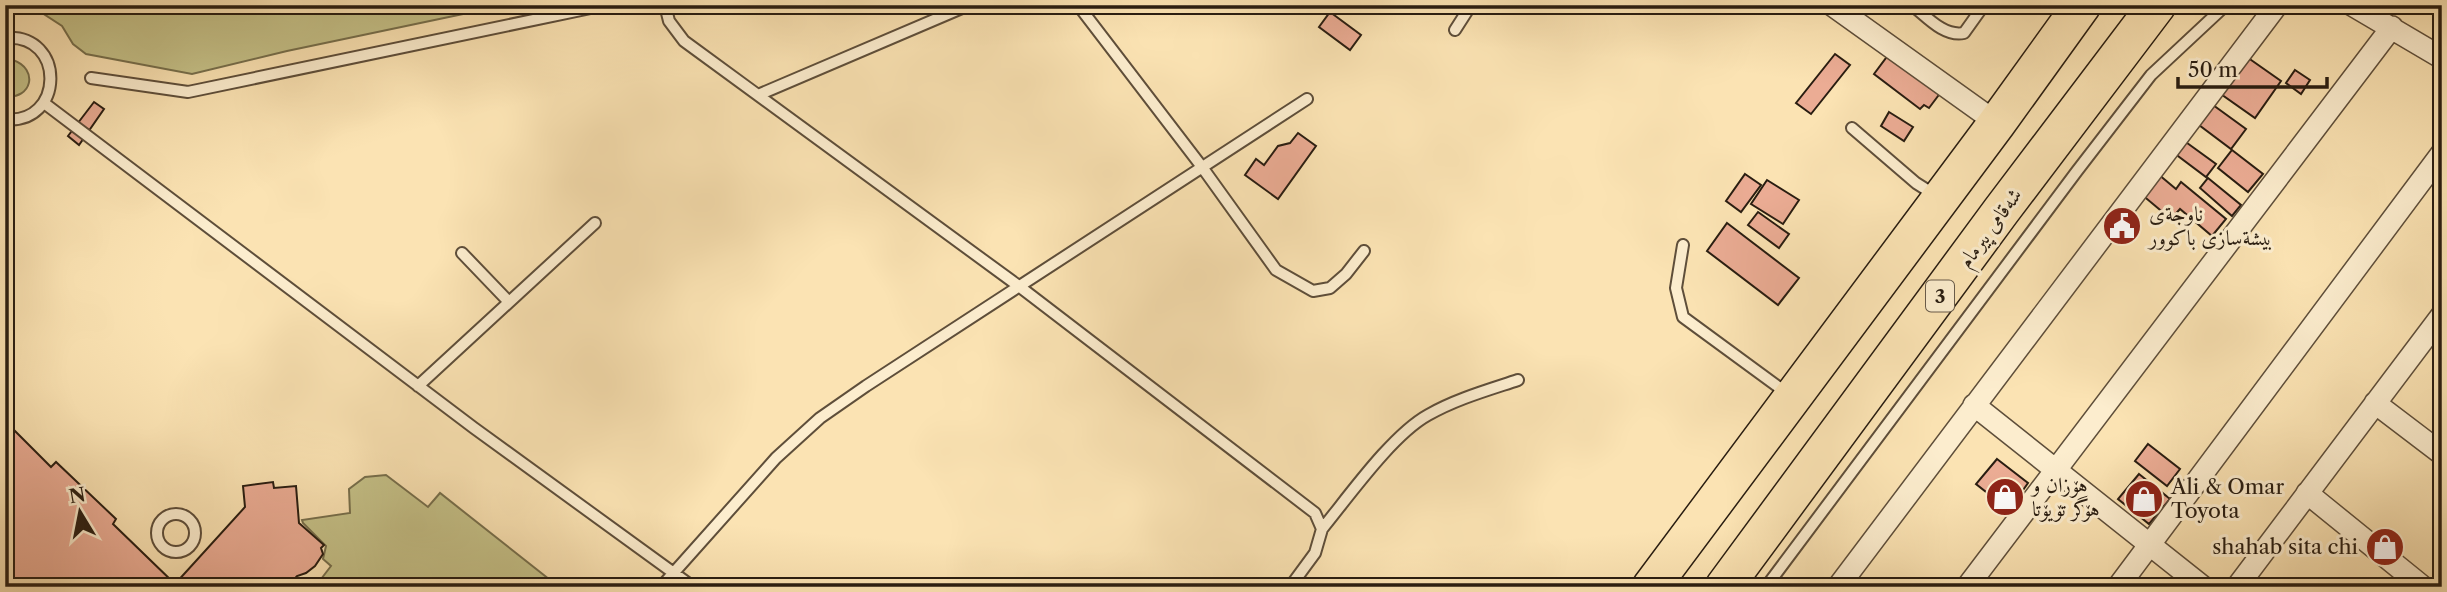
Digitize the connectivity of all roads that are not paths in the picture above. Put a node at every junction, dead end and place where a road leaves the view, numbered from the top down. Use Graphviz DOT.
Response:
graph roads {
  1 [pos="605,5"];
  2 [pos="665,5"];
  3 [pos="969,5"];
  4 [pos="1078,5"];
  5 [pos="1471,5"];
  6 [pos="1832,5"];
  7 [pos="1912,5"];
  8 [pos="1984,5"];
  9 [pos="2082,5"];
  10 [pos="2157,5"];
  11 [pos="2226,5"];
  12 [pos="2277,5"];
  13 [pos="2352,5"];
  14 [pos="2392,27"];
  15 [pos="1455,30"];
  16 [pos="8,37"];
  17 [pos="2442,58"];
  18 [pos="91,78"];
  19 [pos="758,95"];
  20 [pos="1307,99"];
  21 [pos="44,103"];
  22 [pos="8,121"];
  23 [pos="1997,123"];
  24 [pos="1852,128"];
  25 [pos="2442,153"];
  26 [pos="1202,167"];
  27 [pos="1935,205"];
  28 [pos="595,223"];
  29 [pos="1981,240"];
  30 [pos="1683,245"];
  31 [pos="1364,251"];
  32 [pos="462,253"];
  33 [pos="1020,287"];
  34 [pos="508,301"];
  35 [pos="2440,320"];
  36 [pos="1518,380"];
  37 [pos="418,386"];
  38 [pos="1791,396"];
  39 [pos="2375,404"];
  40 [pos="1973,405"];
  41 [pos="2442,454"];
  42 [pos="2055,468"];
  43 [pos="2307,492"];
  44 [pos="1321,528"];
  45 [pos="2150,545"];
  46 [pos="674,572"];
  47 [pos="661,587"];
  48 [pos="693,587"];
  49 [pos="1290,587"];
  50 [pos="1651,587"];
  51 [pos="1724,587"];
  52 [pos="1766,587"];
  53 [pos="1838,587"];
  54 [pos="1967,587"];
  55 [pos="2118,587"];
  56 [pos="2203,587"];
  57 [pos="2238,587"];
  58 [pos="2423,587"];
  1 -- 18 [label="lane"];
  2 -- 19 [label="lane"];
  3 -- 19 [label="lane"];
  4 -- 26 [label="lane"];
  5 -- 15 [label="lane"];
  6 -- 23 [label="street"];
  7 -- 8 [label="lane"];
  9 -- 23 [label="highway"];
  10 -- 29 [label="highway, شەقامی پیرمام / 3"];
  11 -- 52 [label="lane"];
  12 -- 40 [label="street"];
  13 -- 14 [label="street"];
  14 -- 17 [label="street"];
  14 -- 42 [label="street"];
  16 -- 21 [label="lane"];
  19 -- 33 [label="lane"];
  20 -- 26 [label="lane"];
  21 -- 22 [label="lane"];
  21 -- 37 [label="lane"];
  23 -- 27 [label="highway"];
  24 -- 27 [label="lane"];
  25 -- 45 [label="street"];
  26 -- 31 [label="lane"];
  26 -- 33 [label="lane"];
  27 -- 29 [label="highway"];
  27 -- 38 [label="highway"];
  28 -- 34 [label="lane"];
  29 -- 51 [label="highway, شەقامی پیرمام / 3"];
  30 -- 38 [label="lane"];
  32 -- 34 [label="lane"];
  33 -- 44 [label="lane"];
  33 -- 46 [label="lane"];
  34 -- 37 [label="lane"];
  35 -- 39 [label="street"];
  36 -- 44 [label="lane"];
  37 -- 46 [label="lane"];
  38 -- 50 [label="highway"];
  39 -- 41 [label="street"];
  39 -- 43 [label="street"];
  40 -- 42 [label="street"];
  40 -- 53 [label="street"];
  42 -- 45 [label="street"];
  42 -- 54 [label="street"];
  43 -- 57 [label="street"];
  43 -- 58 [label="street"];
  44 -- 49 [label="lane"];
  45 -- 55 [label="street"];
  45 -- 56 [label="street"];
  46 -- 47 [label="lane"];
  46 -- 48 [label="lane"];
}
